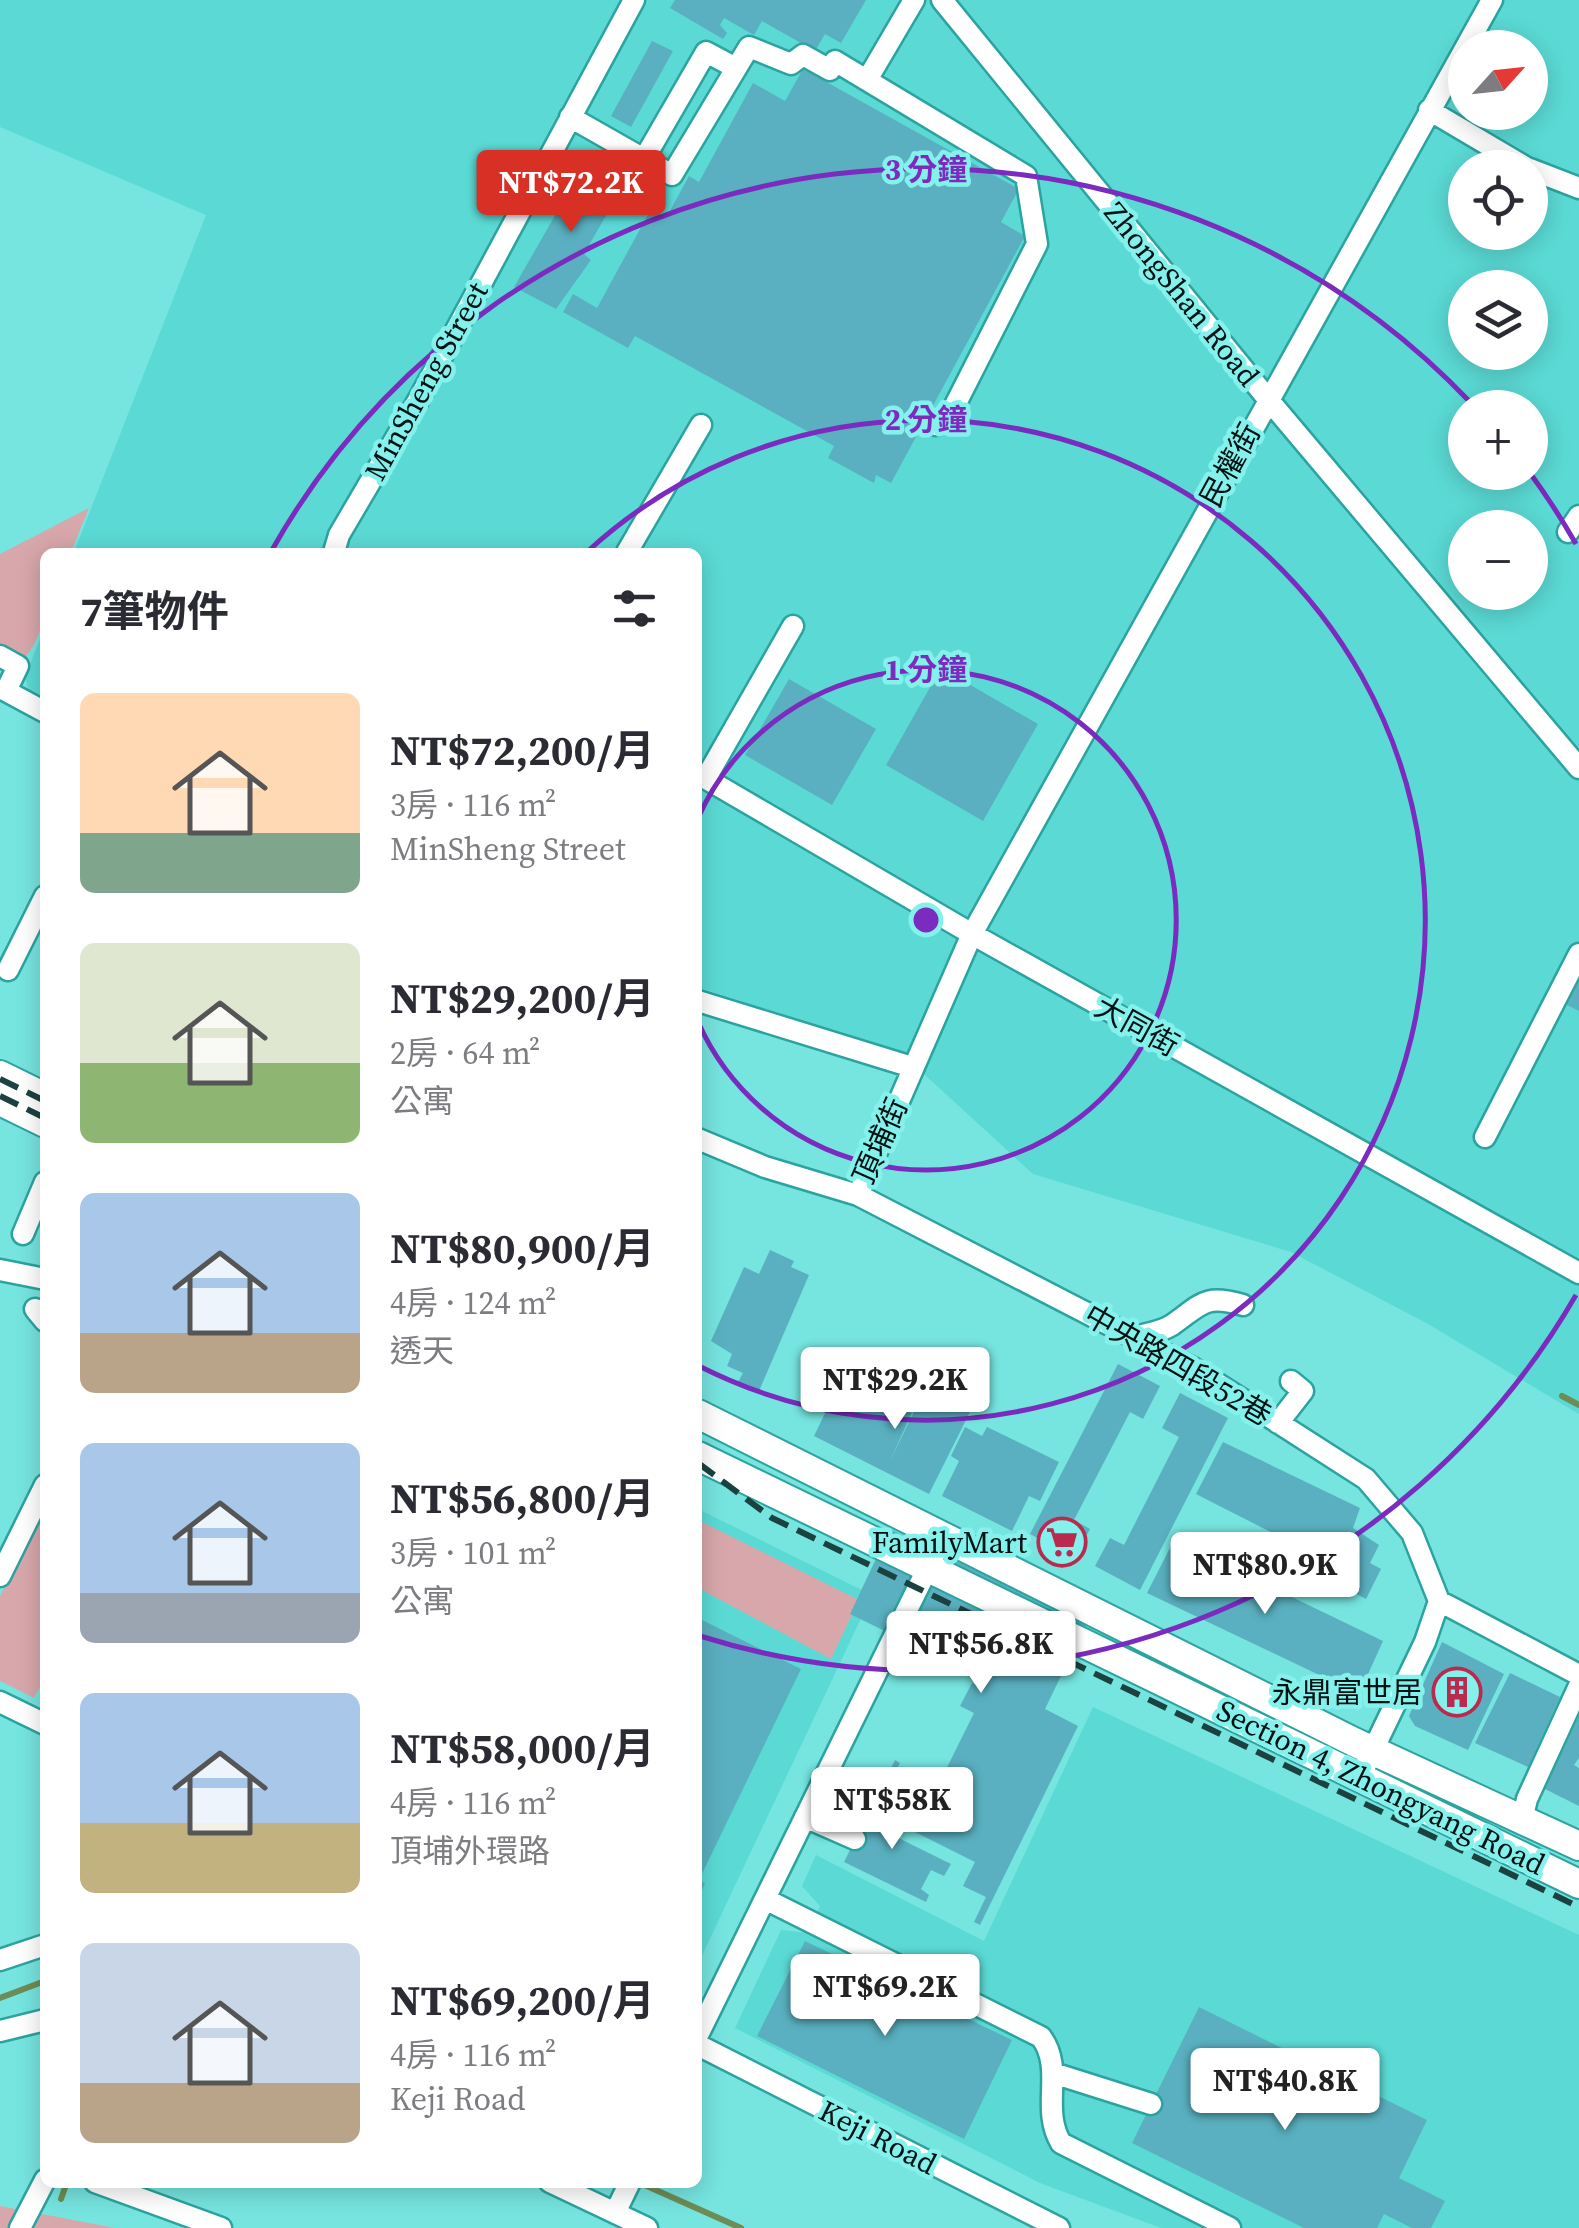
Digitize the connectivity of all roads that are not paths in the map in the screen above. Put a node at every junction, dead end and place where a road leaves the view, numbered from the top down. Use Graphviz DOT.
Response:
graph roads {
  1 [pos="634,0"];
  2 [pos="914,0"];
  3 [pos="942,0"];
  4 [pos="1492,0"];
  5 [pos="736,68"];
  6 [pos="866,80"];
  7 [pos="1429,110"];
  8 [pos="570,117"];
  9 [pos="1498,150"];
  10 [pos="644,159"];
  11 [pos="1548,176"];
  12 [pos="1579,188"];
  13 [pos="1267,398"];
  14 [pos="924,420"];
  15 [pos="701,425"];
  16 [pos="335,548"];
  17 [pos="629,548"];
  18 [pos="793,626"];
  19 [pos="0,656"];
  20 [pos="3,699"];
  21 [pos="40,710"];
  22 [pos="1579,768"];
  23 [pos="702,776"];
  24 [pos="40,906"];
  25 [pos="972,934"];
  26 [pos="1579,954"];
  27 [pos="8,970"];
  28 [pos="702,1002"];
  29 [pos="912,1067"];
  30 [pos="0,1075"];
  31 [pos="40,1095"];
  32 [pos="0,1101"];
  33 [pos="40,1121"];
  34 [pos="1486,1137"];
  35 [pos="702,1141"];
  36 [pos="40,1194"];
  37 [pos="858,1195"];
  38 [pos="23,1234"];
  39 [pos="0,1270"];
  40 [pos="1579,1273"];
  41 [pos="40,1278"];
  42 [pos="1243,1305"];
  43 [pos="1134,1337"];
  44 [pos="1291,1381"];
  45 [pos="702,1416"];
  46 [pos="1278,1422"];
  47 [pos="702,1458"];
  48 [pos="40,1487"];
  49 [pos="942,1539"];
  50 [pos="930,1566"];
  51 [pos="0,1576"];
  52 [pos="1438,1601"];
  53 [pos="1579,1675"];
  54 [pos="1579,1686"];
  55 [pos="0,1702"];
  56 [pos="40,1722"];
  57 [pos="1373,1746"];
  58 [pos="1360,1777"];
  59 [pos="805,1818"];
  60 [pos="1522,1820"];
  61 [pos="855,1839"];
  62 [pos="1579,1846"];
  63 [pos="1579,1884"];
  64 [pos="765,1900"];
  65 [pos="40,1946"];
  66 [pos="0,1960"];
  67 [pos="40,2021"];
  68 [pos="702,2027"];
  69 [pos="0,2031"];
  70 [pos="702,2046"];
  71 [pos="1053,2073"];
  72 [pos="1152,2104"];
  73 [pos="41,2188"];
  74 [pos="111,2188"];
  75 [pos="563,2188"];
  76 [pos="627,2188"];
  77 [pos="616,2213"];
  78 [pos="20,2228"];
  79 [pos="221,2228"];
  80 [pos="647,2228"];
  81 [pos="1059,2228"];
  82 [pos="1230,2228"];
  1 -- 8 [label="street, MinSheng Street"];
  2 -- 6 [label="street"];
  3 -- 13 [label="street, ZhongShan Road"];
  4 -- 7 [label="street, 民權街"];
  5 -- 6 [label="street"];
  5 -- 10 [label="street"];
  5 -- 10 [label="street"];
  6 -- 14 [label="street"];
  7 -- 9 [label="street"];
  7 -- 13 [label="street, 民權街"];
  8 -- 10 [label="street"];
  8 -- 16 [label="street, MinSheng Street"];
  11 -- 12 [label="street"];
  13 -- 22 [label="street, ZhongShan Road"];
  13 -- 25 [label="street, 民權街"];
  15 -- 17 [label="street"];
  18 -- 23 [label="street"];
  19 -- 20 [label="street"];
  20 -- 21 [label="street"];
  23 -- 25 [label="street, 大同街"];
  24 -- 27 [label="street"];
  25 -- 29 [label="street, 頂埔街"];
  25 -- 40 [label="street, 大同街"];
  26 -- 34 [label="street"];
  28 -- 29 [label="street"];
  29 -- 37 [label="street, 頂埔街"];
  30 -- 31 [label="main road"];
  32 -- 33 [label="main road"];
  35 -- 37 [label="street, 頂埔街"];
  36 -- 38 [label="street"];
  37 -- 43 [label="street, 中央路四段52巷"];
  39 -- 41 [label="street"];
  42 -- 43 [label="street"];
  43 -- 46 [label="street, 中央路四段52巷"];
  44 -- 46 [label="street"];
  45 -- 49 [label="main road, Section 4, Zhongyang Road"];
  46 -- 52 [label="street, 中央路四段52巷"];
  47 -- 50 [label="main road, Section 4, Zhongyang Road"];
  48 -- 51 [label="street"];
  49 -- 50 [label="street"];
  49 -- 57 [label="main road, Section 4, Zhongyang Road"];
  50 -- 58 [label="main road, Section 4, Zhongyang Road"];
  50 -- 59 [label="street"];
  52 -- 53 [label="street"];
  52 -- 57 [label="street"];
  54 -- 60 [label="street"];
  55 -- 56 [label="street"];
  57 -- 58 [label="street"];
  57 -- 60 [label="main road, Section 4, Zhongyang Road"];
  58 -- 63 [label="main road, Section 4, Zhongyang Road"];
  59 -- 61 [label="street"];
  59 -- 64 [label="street"];
  60 -- 62 [label="main road, Section 4, Zhongyang Road"];
  64 -- 68 [label="street"];
  64 -- 71 [label="street"];
  65 -- 66 [label="street"];
  67 -- 69 [label="street"];
  70 -- 81 [label="street, Keji Road"];
  71 -- 72 [label="street"];
  71 -- 82 [label="street"];
  73 -- 78 [label="street"];
  74 -- 79 [label="street"];
  75 -- 77 [label="street"];
  76 -- 77 [label="street"];
  77 -- 80 [label="street"];
}
